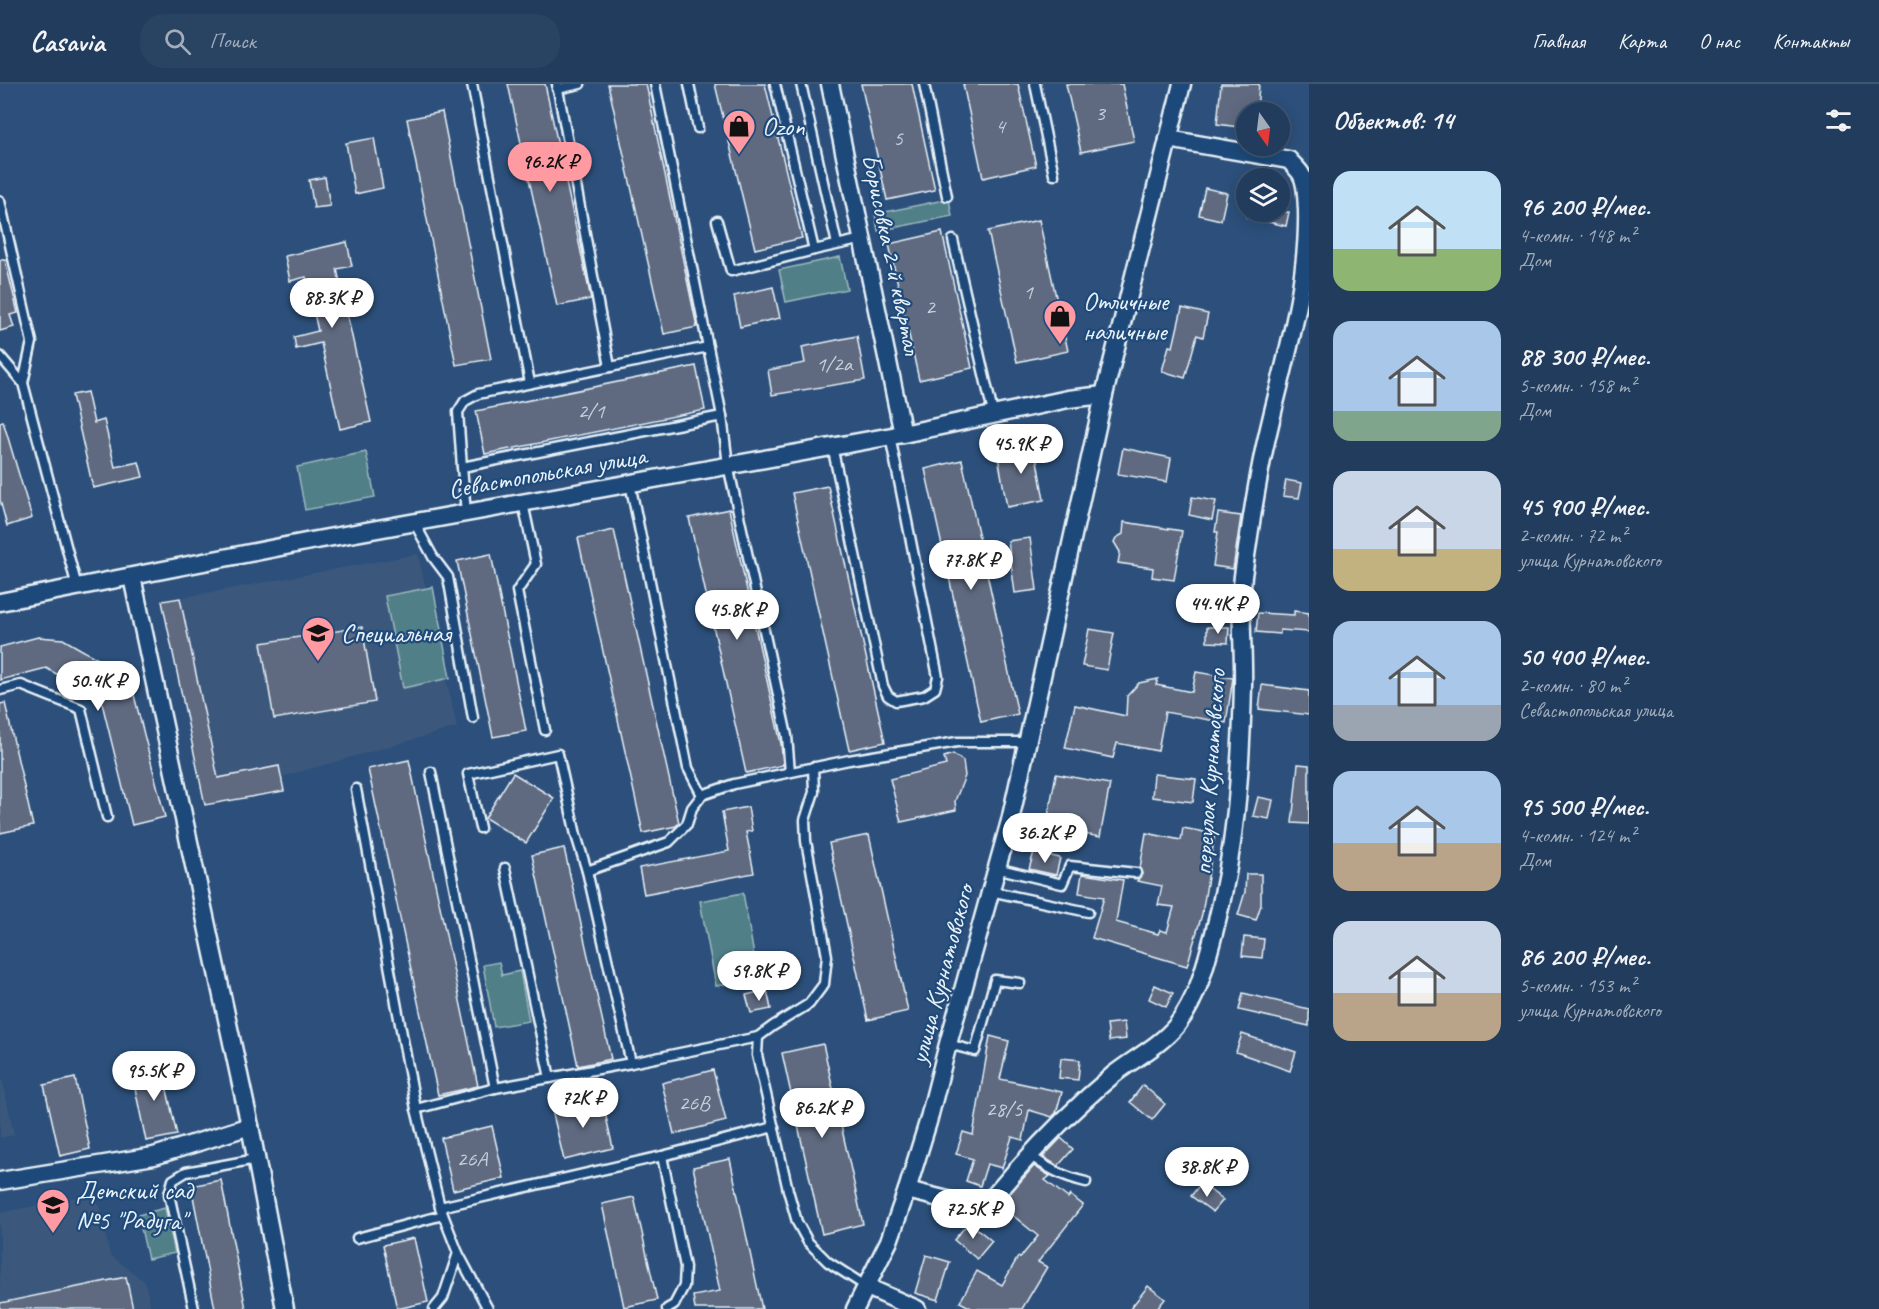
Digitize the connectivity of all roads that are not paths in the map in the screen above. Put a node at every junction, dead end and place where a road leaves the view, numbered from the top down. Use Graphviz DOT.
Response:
graph roads {
  1 [pos="472,84"];
  2 [pos="580,84"];
  3 [pos="655,84"];
  4 [pos="689,84"];
  5 [pos="775,84"];
  6 [pos="801,84"];
  7 [pos="830,84"];
  8 [pos="924,84"];
  9 [pos="1035,84"];
  10 [pos="1182,84"];
  11 [pos="557,86"];
  12 [pos="698,128"];
  13 [pos="1168,139"];
  14 [pos="1054,175"];
  15 [pos="947,196"];
  16 [pos="0,201"];
  17 [pos="717,221"];
  18 [pos="863,239"];
  19 [pos="953,240"];
  20 [pos="837,244"];
  21 [pos="814,250"];
  22 [pos="708,347"];
  23 [pos="0,356"];
  24 [pos="610,367"];
  25 [pos="23,383"];
  26 [pos="530,383"];
  27 [pos="1104,395"];
  28 [pos="993,413"];
  29 [pos="722,416"];
  30 [pos="897,435"];
  31 [pos="832,446"];
  32 [pos="728,465"];
  33 [pos="462,467"];
  34 [pos="630,483"];
  35 [pos="523,502"];
  36 [pos="466,513"];
  37 [pos="414,522"];
  38 [pos="132,577"];
  39 [pos="77,587"];
  40 [pos="0,602"];
  41 [pos="0,690"];
  42 [pos="473,718"];
  43 [pos="545,730"];
  44 [pos="1028,742"];
  45 [pos="813,767"];
  46 [pos="431,772"];
  47 [pos="790,772"];
  48 [pos="356,789"];
  49 [pos="702,795"];
  50 [pos="106,817"];
  51 [pos="480,828"];
  52 [pos="505,868"];
  53 [pos="996,868"];
  54 [pos="587,871"];
  55 [pos="1136,873"];
  56 [pos="990,891"];
  57 [pos="1088,912"];
  58 [pos="1020,983"];
  59 [pos="758,1037"];
  60 [pos="948,1044"];
  61 [pos="631,1063"];
  62 [pos="550,1078"];
  63 [pos="495,1088"];
  64 [pos="416,1109"];
  65 [pos="249,1126"];
  66 [pos="774,1127"];
  67 [pos="1029,1155"];
  68 [pos="662,1156"];
  69 [pos="256,1159"];
  70 [pos="0,1181"];
  71 [pos="1086,1182"];
  72 [pos="907,1190"];
  73 [pos="441,1211"];
  74 [pos="357,1238"];
  75 [pos="458,1253"];
  76 [pos="867,1287"];
  77 [pos="436,1308"];
  78 [pos="194,1309"];
  79 [pos="285,1309"];
  80 [pos="488,1309"];
  81 [pos="667,1309"];
  82 [pos="855,1309"];
  83 [pos="917,1309"];
  1 -- 26 [label="lane"];
  2 -- 11 [label="lane"];
  3 -- 22 [label="lane"];
  4 -- 12 [label="lane"];
  5 -- 21 [label="lane"];
  6 -- 20 [label="lane"];
  7 -- 18 [label="street, Борисовка 2-й квартал"];
  8 -- 15 [label="lane"];
  9 -- 14 [label="lane"];
  10 -- 13 [label="street, улица Курнатовского"];
  11 -- 24 [label="lane"];
  13 -- 27 [label="street, улица Курнатовского"];
  13 -- 67 [label="street, переулок Курнатовского"];
  16 -- 25 [label="lane"];
  17 -- 21 [label="lane"];
  18 -- 20 [label="lane"];
  18 -- 30 [label="street, Борисовка 2-й квартал"];
  19 -- 28 [label="lane"];
  20 -- 21 [label="lane"];
  22 -- 24 [label="lane"];
  22 -- 29 [label="lane"];
  23 -- 25 [label="lane"];
  24 -- 26 [label="lane"];
  25 -- 39 [label="lane"];
  26 -- 33 [label="lane"];
  27 -- 28 [label="street, Севастопольская улица"];
  27 -- 44 [label="street, улица Курнатовского"];
  28 -- 30 [label="street, Севастопольская улица"];
  29 -- 32 [label="lane"];
  29 -- 33 [label="lane"];
  30 -- 31 [label="street, Севастопольская улица"];
  30 -- 31 [label="lane"];
  31 -- 32 [label="street, Севастопольская улица"];
  32 -- 34 [label="street, Севастопольская улица"];
  32 -- 47 [label="lane"];
  33 -- 36 [label="lane"];
  34 -- 35 [label="street, Севастопольская улица"];
  34 -- 49 [label="lane"];
  35 -- 36 [label="street, Севастопольская улица"];
  35 -- 43 [label="lane"];
  36 -- 37 [label="street, Севастопольская улица"];
  37 -- 38 [label="street, Севастопольская улица"];
  37 -- 42 [label="lane"];
  38 -- 39 [label="street, Севастопольская улица"];
  38 -- 65 [label="street"];
  39 -- 40 [label="street, Севастопольская улица"];
  41 -- 50 [label="lane"];
  44 -- 45 [label="lane"];
  44 -- 53 [label="street, улица Курнатовского"];
  45 -- 47 [label="lane"];
  45 -- 59 [label="lane"];
  46 -- 63 [label="lane"];
  47 -- 49 [label="lane"];
  48 -- 64 [label="lane"];
  49 -- 54 [label="lane"];
  51 -- 54 [label="lane"];
  52 -- 62 [label="lane"];
  53 -- 55 [label="lane"];
  53 -- 56 [label="street, улица Курнатовского"];
  54 -- 61 [label="lane"];
  56 -- 57 [label="lane"];
  56 -- 60 [label="street, улица Курнатовского"];
  58 -- 60 [label="lane"];
  59 -- 61 [label="lane"];
  59 -- 66 [label="lane"];
  60 -- 72 [label="street, улица Курнатовского"];
  61 -- 62 [label="lane"];
  62 -- 63 [label="lane"];
  63 -- 64 [label="lane"];
  64 -- 73 [label="lane"];
  65 -- 69 [label="street"];
  65 -- 70 [label="street"];
  66 -- 68 [label="lane"];
  66 -- 76 [label="lane"];
  67 -- 71 [label="lane"];
  67 -- 72 [label="street, переулок Курнатовского"];
  68 -- 73 [label="lane"];
  68 -- 81 [label="lane"];
  69 -- 78 [label="lane"];
  69 -- 79 [label="street"];
  72 -- 76 [label="street, улица Курнатовского"];
  73 -- 74 [label="lane"];
  73 -- 75 [label="lane"];
  75 -- 77 [label="lane"];
  75 -- 80 [label="lane"];
  76 -- 82 [label="street, улица Курнатовского"];
  76 -- 83 [label="street"];
}
